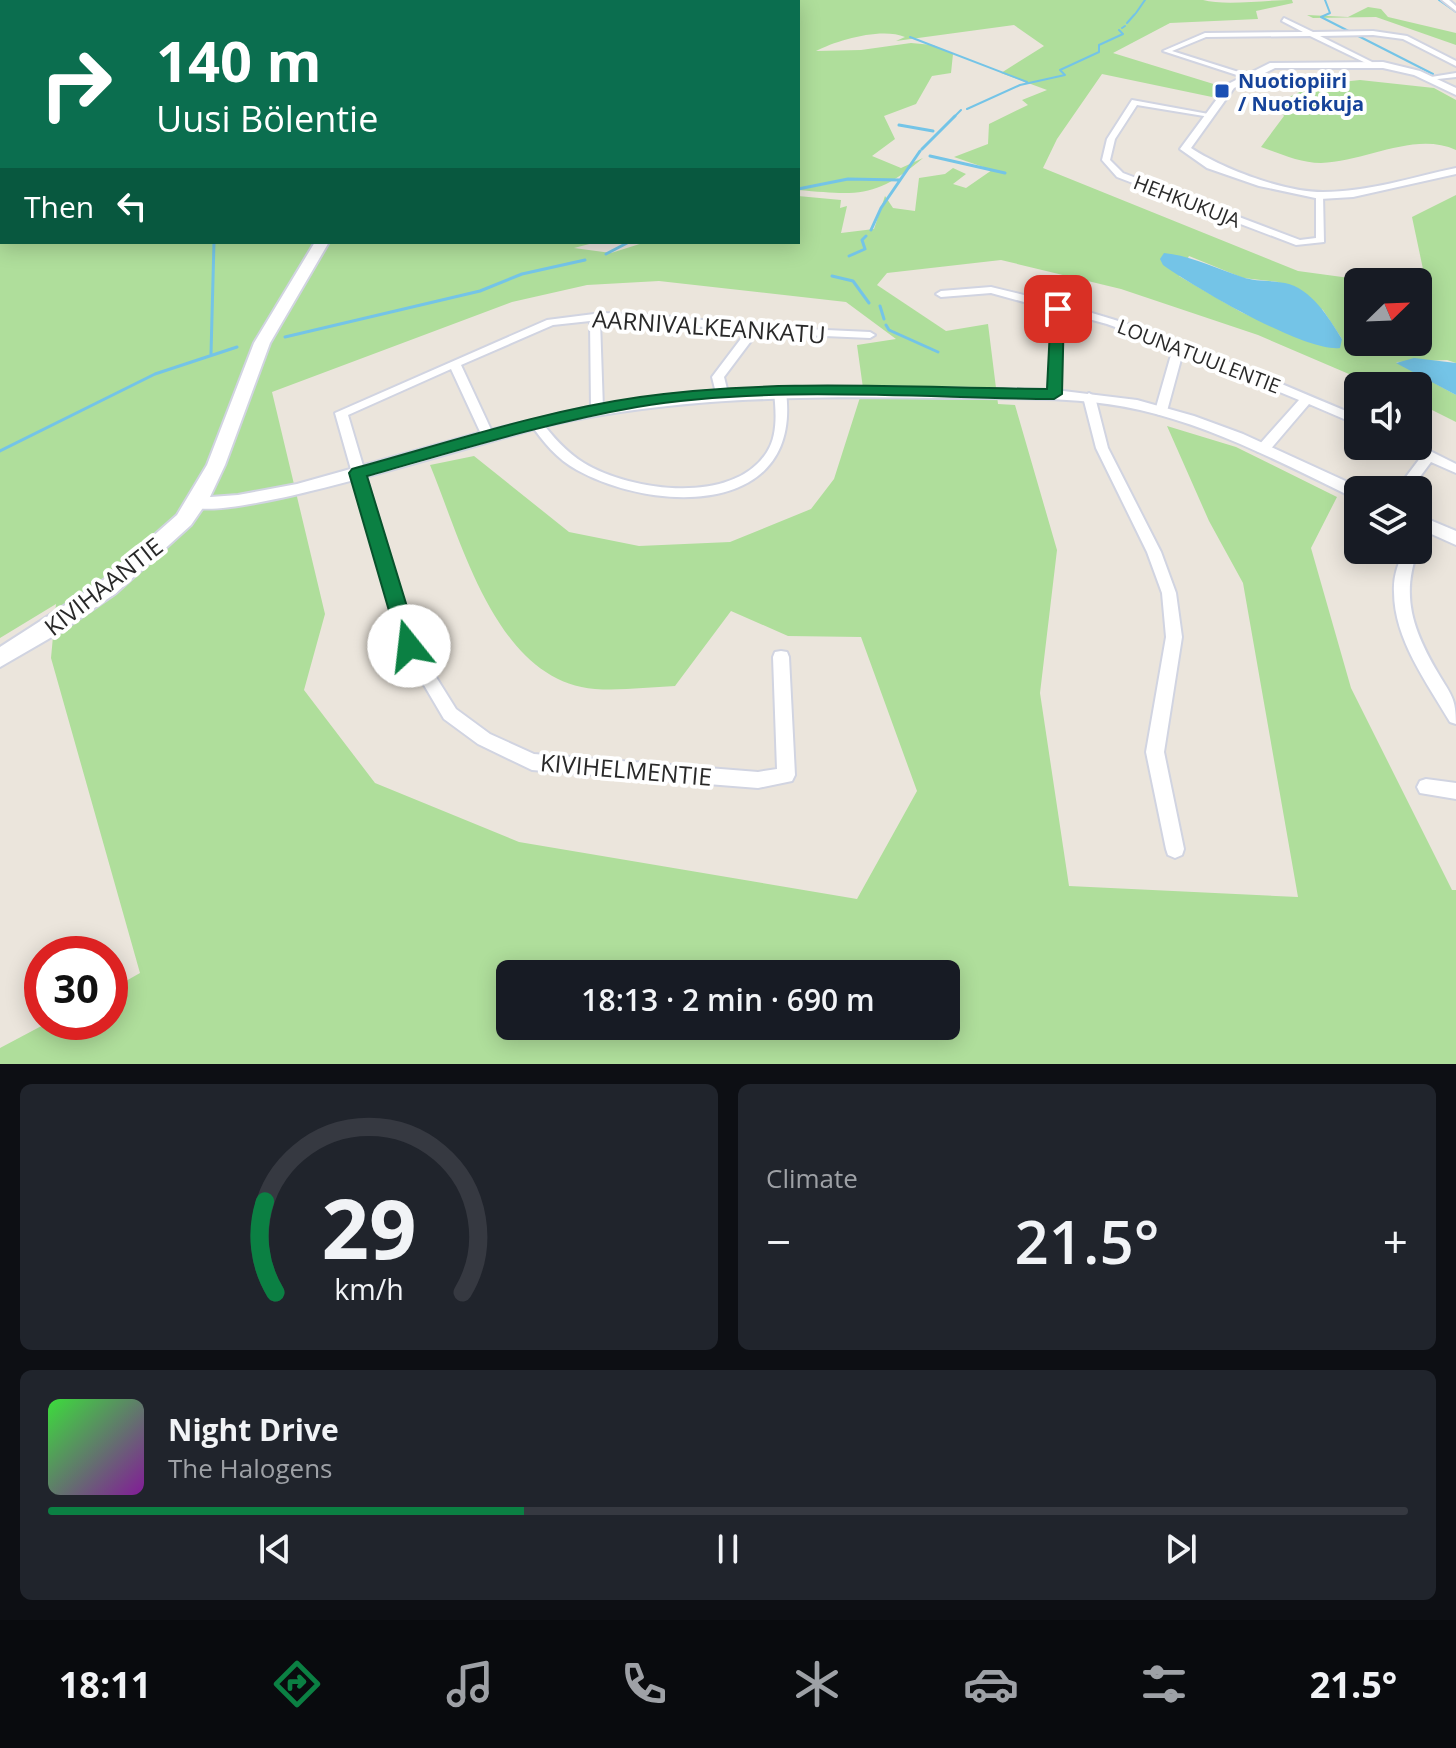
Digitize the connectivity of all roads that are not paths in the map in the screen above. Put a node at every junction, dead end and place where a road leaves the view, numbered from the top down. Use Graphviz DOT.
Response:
graph roads {
  1 [pos="1445,0"];
  2 [pos="1456,9"];
  3 [pos="1284,20"];
  4 [pos="1316,35"];
  5 [pos="1370,63"];
  6 [pos="1456,64"];
  7 [pos="1456,75"];
  8 [pos="1246,76"];
  9 [pos="1429,78"];
  10 [pos="1456,92"];
  11 [pos="1210,115"];
  12 [pos="1456,171"];
  13 [pos="1320,196"];
  14 [pos="321,244"];
  15 [pos="941,294"];
  16 [pos="1058,309"];
  17 [pos="595,317"];
  18 [pos="754,329"];
  19 [pos="870,335"];
  20 [pos="1179,346"];
  21 [pos="455,365"];
  22 [pos="780,392"];
  23 [pos="722,393"];
  24 [pos="1054,394"];
  25 [pos="1089,397"];
  26 [pos="1308,398"];
  27 [pos="597,409"];
  28 [pos="1161,411"];
  29 [pos="1344,415"];
  30 [pos="536,423"];
  31 [pos="488,436"];
  32 [pos="1263,449"];
  33 [pos="1432,457"];
  34 [pos="1426,460"];
  35 [pos="1456,469"];
  36 [pos="358,473"];
  37 [pos="1414,476"];
  38 [pos="1344,487"];
  39 [pos="197,504"];
  40 [pos="1432,531"];
  41 [pos="1456,539"];
  42 [pos="1403,564"];
  43 [pos="781,657"];
  44 [pos="0,658"];
  45 [pos="1456,717"];
  46 [pos="1426,787"];
  47 [pos="1456,791"];
  48 [pos="1175,849"];
  1 -- 2 [label="street"];
  3 -- 4 [label="street"];
  4 -- 5 [label="street"];
  4 -- 6 [label="street"];
  4 -- 8 [label="street"];
  5 -- 8 [label="street"];
  5 -- 9 [label="street"];
  7 -- 9 [label="street"];
  8 -- 11 [label="street"];
  9 -- 10 [label="street"];
  11 -- 13 [label="street"];
  11 -- 13 [label="street, HEHKUKUJA"];
  12 -- 13 [label="street"];
  14 -- 39 [label="main road, KIVIHAANTIE"];
  15 -- 16 [label="street, LOUNATUULENTIE"];
  16 -- 20 [label="street, LOUNATUULENTIE"];
  16 -- 24 [label="street"];
  17 -- 18 [label="street, AARNIVALKEANKATU"];
  17 -- 21 [label="street, AARNIVALKEANKATU"];
  17 -- 27 [label="street"];
  18 -- 19 [label="street, AARNIVALKEANKATU"];
  18 -- 23 [label="street"];
  20 -- 26 [label="street, LOUNATUULENTIE"];
  20 -- 28 [label="street"];
  21 -- 31 [label="street"];
  21 -- 36 [label="street, AARNIVALKEANKATU"];
  22 -- 23 [label="street"];
  22 -- 24 [label="street"];
  22 -- 30 [label="street"];
  23 -- 27 [label="street"];
  24 -- 25 [label="street"];
  25 -- 28 [label="street"];
  25 -- 48 [label="street"];
  26 -- 29 [label="street, LOUNATUULENTIE"];
  26 -- 32 [label="street"];
  27 -- 30 [label="street"];
  28 -- 32 [label="street"];
  30 -- 31 [label="street"];
  31 -- 36 [label="street"];
  32 -- 38 [label="street"];
  33 -- 35 [label="street"];
  34 -- 37 [label="street"];
  36 -- 39 [label="street"];
  36 -- 43 [label="street, KIVIHELMENTIE"];
  39 -- 44 [label="main road, KIVIHAANTIE"];
  40 -- 41 [label="street"];
  42 -- 45 [label="street"];
  46 -- 47 [label="street"];
}
